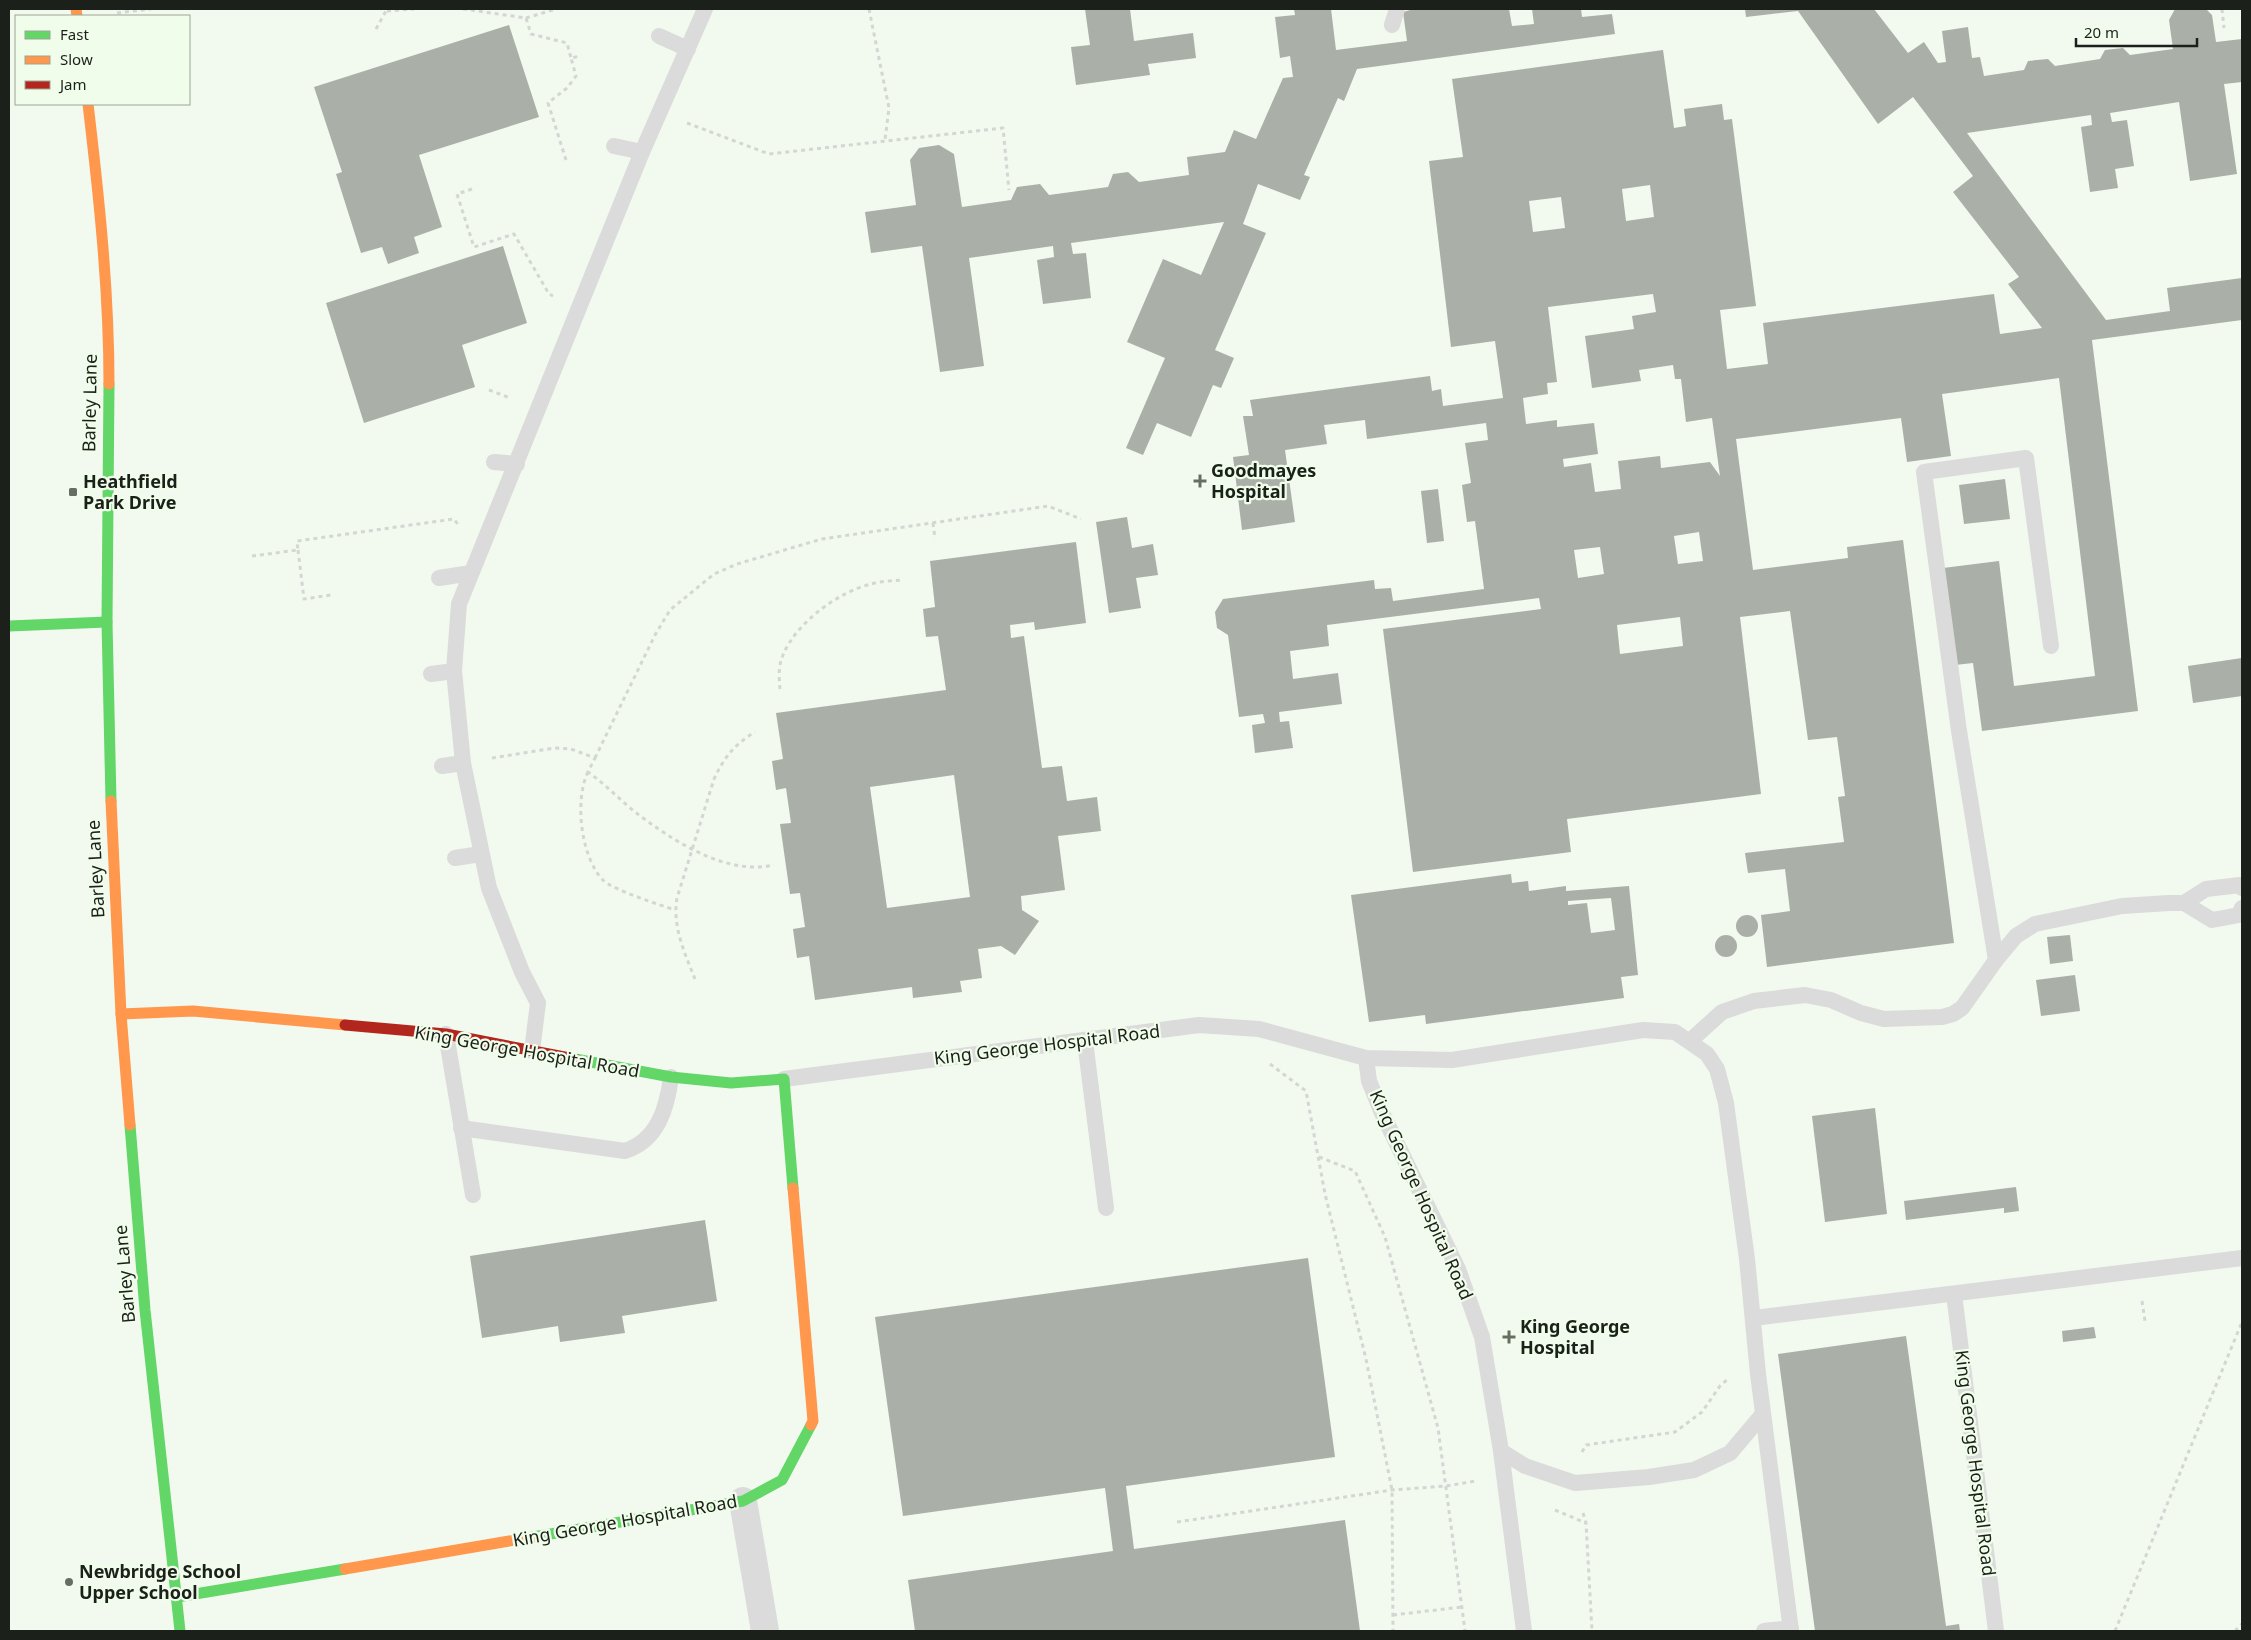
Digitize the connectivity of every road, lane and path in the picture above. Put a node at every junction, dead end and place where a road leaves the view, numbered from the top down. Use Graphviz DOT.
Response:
graph roads {
  1 [pos="151,9"];
  2 [pos="414,9"];
  3 [pos="463,9"];
  4 [pos="556,9"];
  5 [pos="705,9"];
  6 [pos="869,9"];
  7 [pos="1397,9"];
  8 [pos="2222,9"];
  9 [pos="387,10"];
  10 [pos="117,13"];
  11 [pos="526,18"];
  12 [pos="1392,26"];
  13 [pos="2224,28"];
  14 [pos="376,29"];
  15 [pos="659,36"];
  16 [pos="688,49"];
  17 [pos="580,56"];
  18 [pos="571,58"];
  19 [pos="88,105"];
  20 [pos="679,120"];
  21 [pos="885,140"];
  22 [pos="614,146"];
  23 [pos="642,152"];
  24 [pos="566,160"];
  25 [pos="472,189"];
  26 [pos="1009,190"];
  27 [pos="556,297"];
  28 [pos="494,462"];
  29 [pos="517,464"];
  30 [pos="1081,519"];
  31 [pos="933,523"];
  32 [pos="935,539"];
  33 [pos="298,550"];
  34 [pos="481,550"];
  35 [pos="252,556"];
  36 [pos="471,573"];
  37 [pos="439,578"];
  38 [pos="902,580"];
  39 [pos="331,595"];
  40 [pos="106,622"];
  41 [pos="9,626"];
  42 [pos="2052,646"];
  43 [pos="454,670"];
  44 [pos="431,674"];
  45 [pos="780,689"];
  46 [pos="755,732"];
  47 [pos="595,758"];
  48 [pos="463,763"];
  49 [pos="442,766"];
  50 [pos="588,772"];
  51 [pos="694,848"];
  52 [pos="481,854"];
  53 [pos="456,858"];
  54 [pos="774,865"];
  55 [pos="2242,888"];
  56 [pos="2184,903"];
  57 [pos="2242,908"];
  58 [pos="675,910"];
  59 [pos="1996,960"];
  60 [pos="695,979"];
  61 [pos="121,1014"];
  62 [pos="446,1034"];
  63 [pos="1085,1040"];
  64 [pos="1690,1041"];
  65 [pos="532,1051"];
  66 [pos="1366,1058"];
  67 [pos="1268,1062"];
  68 [pos="671,1077"];
  69 [pos="784,1079"];
  70 [pos="462,1128"];
  71 [pos="1318,1157"];
  72 [pos="472,1195"];
  73 [pos="1106,1208"];
  74 [pos="2242,1258"];
  75 [pos="1954,1294"];
  76 [pos="2142,1295"];
  77 [pos="1754,1318"];
  78 [pos="2145,1321"];
  79 [pos="2242,1322"];
  80 [pos="1763,1414"];
  81 [pos="1501,1451"];
  82 [pos="1446,1486"];
  83 [pos="1392,1490"];
  84 [pos="1506,1490"];
  85 [pos="743,1501"];
  86 [pos="1177,1522"];
  87 [pos="1586,1523"];
  88 [pos="177,1597"];
  89 [pos="1462,1607"];
  90 [pos="1393,1615"];
  91 [pos="2242,1624"];
  92 [pos="1791,1630"];
  93 [pos="180,1631"];
  94 [pos="766,1631"];
  95 [pos="1393,1631"];
  96 [pos="1465,1631"];
  97 [pos="1524,1631"];
  98 [pos="1764,1631"];
  99 [pos="1996,1631"];
  100 [pos="2114,1631"];
  101 [pos="2235,1631"];
  1 -- 10 [label="path"];
  2 -- 9 [label="path"];
  3 -- 11 [label="path"];
  4 -- 11 [label="path"];
  5 -- 16 [label="lane"];
  6 -- 21 [label="path"];
  7 -- 12 [label="lane"];
  8 -- 13 [label="path"];
  9 -- 14 [label="path"];
  11 -- 18 [label="path"];
  15 -- 16 [label="lane"];
  16 -- 23 [label="lane"];
  17 -- 18 [label="path"];
  18 -- 24 [label="path"];
  19 -- 40 [label="street, Barley Lane"];
  20 -- 21 [label="path"];
  21 -- 26 [label="path"];
  22 -- 23 [label="lane"];
  23 -- 29 [label="lane"];
  25 -- 27 [label="path"];
  28 -- 29 [label="lane"];
  29 -- 34 [label="lane"];
  30 -- 31 [label="path"];
  31 -- 32 [label="path"];
  31 -- 47 [label="path"];
  33 -- 34 [label="path"];
  33 -- 35 [label="path"];
  33 -- 39 [label="path"];
  34 -- 36 [label="lane"];
  36 -- 37 [label="lane"];
  36 -- 43 [label="lane"];
  38 -- 45 [label="path"];
  40 -- 41 [label="street"];
  40 -- 61 [label="street, Barley Lane"];
  42 -- 59 [label="lane"];
  43 -- 44 [label="lane"];
  43 -- 48 [label="lane"];
  46 -- 51 [label="path"];
  47 -- 48 [label="path"];
  47 -- 50 [label="path"];
  48 -- 49 [label="lane"];
  48 -- 52 [label="lane"];
  50 -- 51 [label="path"];
  50 -- 58 [label="path"];
  51 -- 54 [label="path"];
  51 -- 58 [label="path"];
  52 -- 53 [label="lane"];
  52 -- 65 [label="lane"];
  55 -- 56 [label="lane"];
  56 -- 57 [label="lane"];
  56 -- 59 [label="lane"];
  58 -- 60 [label="path"];
  59 -- 64 [label="lane"];
  61 -- 62 [label="street, King George Hospital Road"];
  61 -- 88 [label="street, Barley Lane"];
  62 -- 65 [label="street, King George Hospital Road"];
  62 -- 70 [label="lane"];
  63 -- 66 [label="lane, King George Hospital Road"];
  63 -- 69 [label="lane, King George Hospital Road"];
  63 -- 73 [label="lane"];
  64 -- 66 [label="lane, King George Hospital Road"];
  64 -- 77 [label="lane, King George Hospital Road"];
  65 -- 68 [label="street, King George Hospital Road"];
  66 -- 81 [label="lane, King George Hospital Road"];
  67 -- 71 [label="path"];
  68 -- 69 [label="street, King George Hospital Road"];
  68 -- 70 [label="lane"];
  69 -- 85 [label="street, King George Hospital Road"];
  70 -- 72 [label="lane"];
  71 -- 82 [label="path"];
  71 -- 83 [label="path"];
  74 -- 75 [label="lane"];
  75 -- 77 [label="lane"];
  75 -- 99 [label="lane, King George Hospital Road"];
  76 -- 78 [label="path"];
  77 -- 80 [label="lane, King George Hospital Road"];
  79 -- 100 [label="path"];
  80 -- 81 [label="lane"];
  80 -- 92 [label="lane, King George Hospital Road"];
  81 -- 84 [label="lane, King George Hospital Road"];
  82 -- 83 [label="path"];
  82 -- 84 [label="path"];
  82 -- 89 [label="path"];
  83 -- 86 [label="path"];
  83 -- 90 [label="path"];
  84 -- 87 [label="path"];
  84 -- 97 [label="lane, King George Hospital Road"];
  85 -- 88 [label="street, King George Hospital Road"];
  85 -- 94 [label="street"];
  88 -- 93 [label="street, Barley Lane"];
  89 -- 90 [label="path"];
  89 -- 96 [label="path"];
  90 -- 95 [label="path"];
  91 -- 101 [label="path"];
  92 -- 98 [label="lane"];
}
